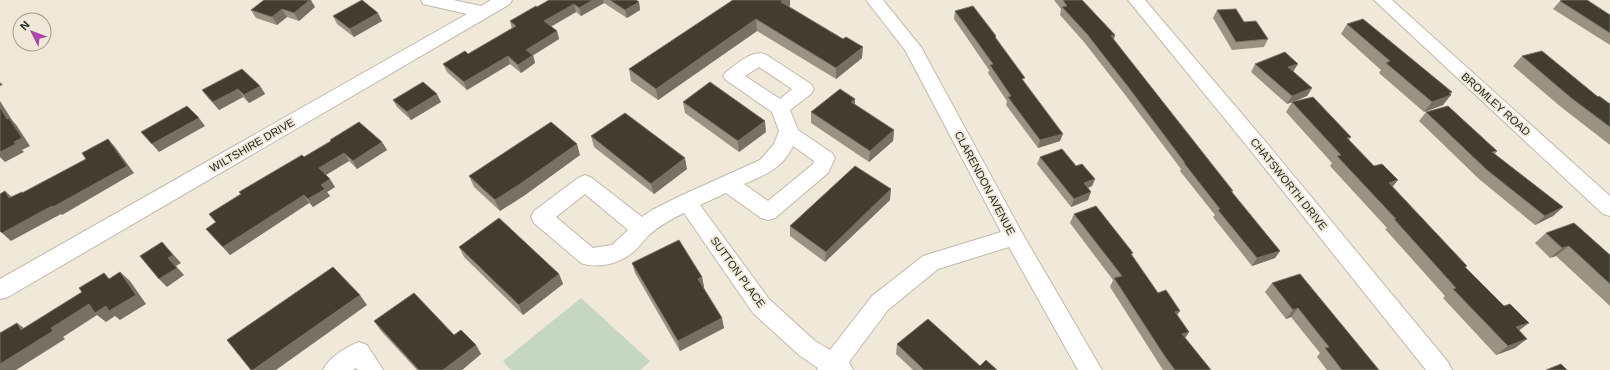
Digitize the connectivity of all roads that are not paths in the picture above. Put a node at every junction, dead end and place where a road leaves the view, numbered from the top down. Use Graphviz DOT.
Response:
graph roads {
  1 [pos="429,0"];
  2 [pos="504,0"];
  3 [pos="874,0"];
  4 [pos="1136,0"];
  5 [pos="1382,0"];
  6 [pos="482,12"];
  7 [pos="780,108"];
  8 [pos="788,133"];
  9 [pos="728,183"];
  10 [pos="687,202"];
  11 [pos="1610,208"];
  12 [pos="642,229"];
  13 [pos="1014,237"];
  14 [pos="1,287"];
  15 [pos="835,368"];
  16 [pos="335,370"];
  17 [pos="371,370"];
  18 [pos="1090,370"];
  19 [pos="1440,370"];
  1 -- 6 [label="street"];
  2 -- 6 [label="street, WILTSHIRE DRIVE"];
  3 -- 13 [label="street, CLARENDON AVENUE"];
  4 -- 19 [label="street, CHATSWORTH DRIVE"];
  5 -- 11 [label="street, BROMLEY ROAD"];
  6 -- 14 [label="street, WILTSHIRE DRIVE"];
  7 -- 8 [label="street"];
  8 -- 9 [label="street"];
  8 -- 9 [label="street"];
  9 -- 10 [label="street"];
  10 -- 12 [label="street"];
  10 -- 15 [label="street, SUTTON PLACE"];
  13 -- 15 [label="street"];
  13 -- 18 [label="street, CLARENDON AVENUE"];
  16 -- 17 [label="street"];
}
